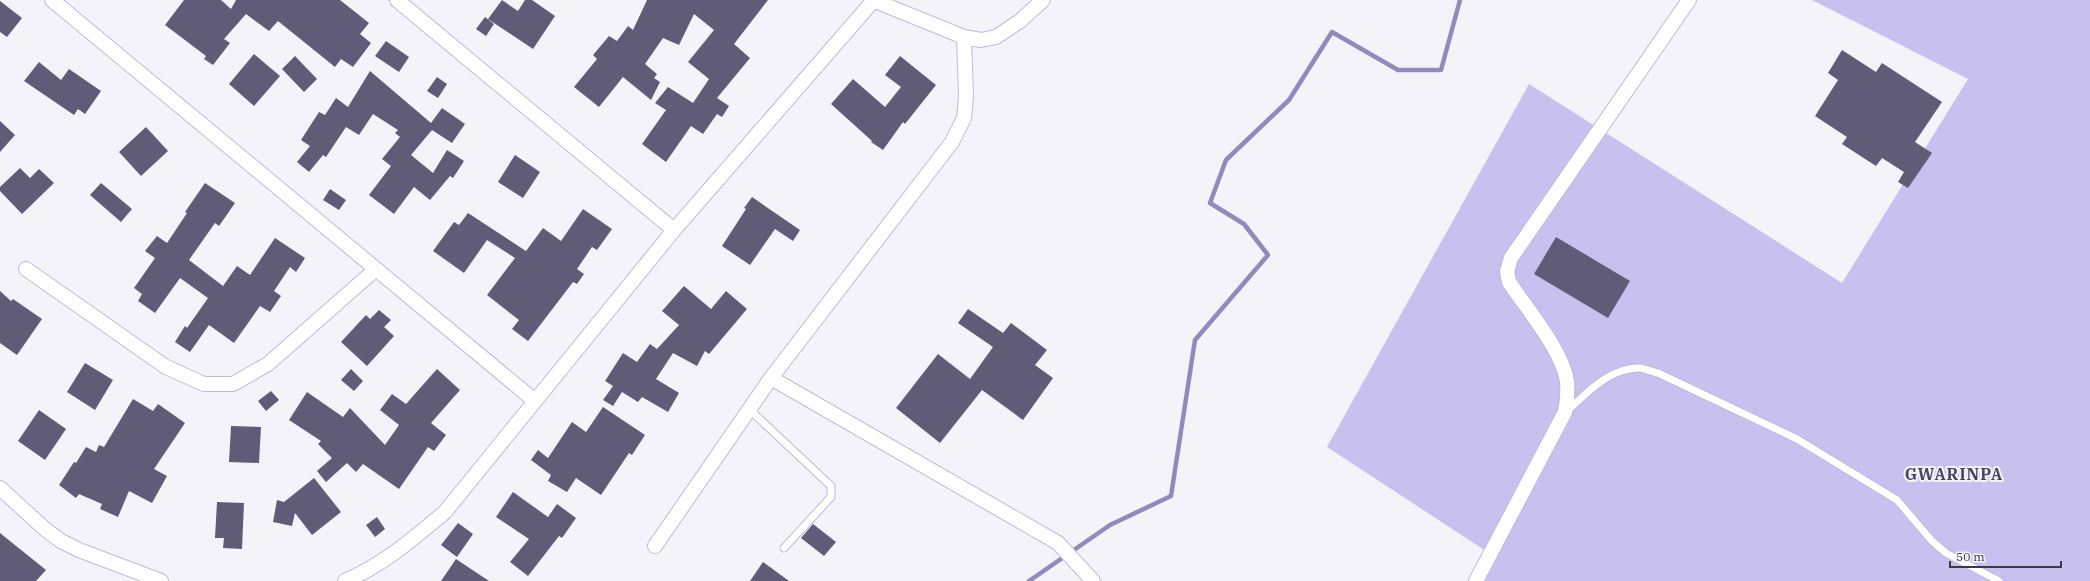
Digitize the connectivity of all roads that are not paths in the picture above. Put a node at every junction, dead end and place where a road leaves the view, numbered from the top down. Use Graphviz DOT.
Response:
graph roads {
  1 [pos="52,0"];
  2 [pos="397,0"];
  3 [pos="873,0"];
  4 [pos="1043,0"];
  5 [pos="1689,0"];
  6 [pos="964,37"];
  7 [pos="674,230"];
  8 [pos="26,269"];
  9 [pos="376,269"];
  10 [pos="772,378"];
  11 [pos="535,401"];
  12 [pos="750,410"];
  13 [pos="1565,412"];
  14 [pos="0,488"];
  15 [pos="655,546"];
  16 [pos="784,548"];
  17 [pos="161,581"];
  18 [pos="345,581"];
  19 [pos="1093,581"];
  20 [pos="1476,581"];
  21 [pos="1999,581"];
  1 -- 9 [label="street"];
  2 -- 7 [label="street"];
  3 -- 6 [label="street"];
  3 -- 7 [label="street"];
  4 -- 6 [label="street"];
  5 -- 13 [label="street"];
  6 -- 10 [label="street"];
  7 -- 11 [label="street"];
  8 -- 9 [label="street"];
  9 -- 11 [label="street"];
  10 -- 12 [label="street"];
  10 -- 19 [label="street"];
  11 -- 18 [label="street"];
  12 -- 15 [label="street"];
  12 -- 16 [label="lane"];
  13 -- 20 [label="street"];
  13 -- 21 [label="lane"];
  14 -- 17 [label="street"];
}
